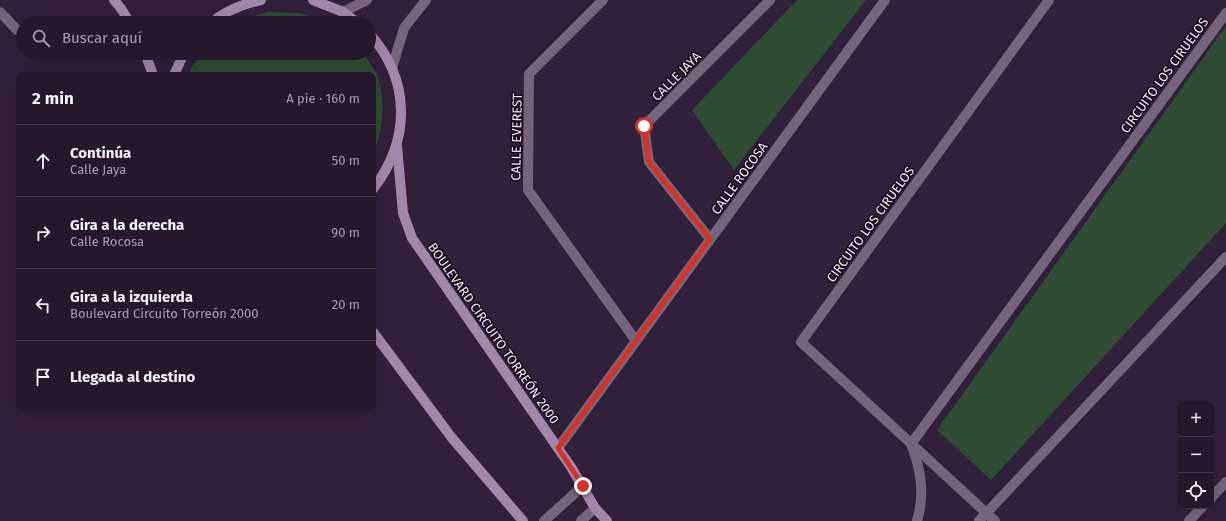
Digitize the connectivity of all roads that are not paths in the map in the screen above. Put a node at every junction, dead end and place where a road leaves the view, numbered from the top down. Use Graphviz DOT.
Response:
graph roads {
  1 [pos="114,0"];
  2 [pos="261,0"];
  3 [pos="313,0"];
  4 [pos="368,0"];
  5 [pos="426,0"];
  6 [pos="603,0"];
  7 [pos="770,0"];
  8 [pos="885,0"];
  9 [pos="1049,0"];
  10 [pos="241,2"];
  11 [pos="0,12"];
  12 [pos="343,12"];
  13 [pos="1226,13"];
  14 [pos="126,16"];
  15 [pos="219,16"];
  16 [pos="348,16"];
  17 [pos="16,29"];
  18 [pos="376,41"];
  19 [pos="148,60"];
  20 [pos="181,60"];
  21 [pos="392,68"];
  22 [pos="152,72"];
  23 [pos="175,72"];
  24 [pos="397,146"];
  25 [pos="376,185"];
  26 [pos="710,239"];
  27 [pos="1226,257"];
  28 [pos="376,336"];
  29 [pos="636,342"];
  30 [pos="911,444"];
  31 [pos="558,448"];
  32 [pos="1226,482"];
  33 [pos="583,486"];
  34 [pos="1214,495"];
  35 [pos="595,508"];
  36 [pos="1200,509"];
  37 [pos="986,513"];
  38 [pos="523,521"];
  39 [pos="544,521"];
  40 [pos="581,521"];
  41 [pos="607,521"];
  42 [pos="917,521"];
  43 [pos="979,521"];
  44 [pos="995,521"];
  45 [pos="1189,521"];
  1 -- 14 [label="main road"];
  2 -- 10 [label="main road"];
  3 -- 12 [label="main road"];
  4 -- 12 [label="street"];
  5 -- 21 [label="street"];
  6 -- 29 [label="street, CALLE EVEREST"];
  7 -- 26 [label="street, CALLE JAYA"];
  8 -- 26 [label="street, CALLE ROCOSA"];
  9 -- 30 [label="street, CIRCUITO LOS CIRUELOS"];
  10 -- 15 [label="main road"];
  11 -- 17 [label="street"];
  12 -- 16 [label="main road"];
  13 -- 30 [label="street, CIRCUITO LOS CIRUELOS"];
  18 -- 21 [label="main road"];
  19 -- 22 [label="main road"];
  20 -- 23 [label="main road"];
  21 -- 24 [label="main road"];
  24 -- 25 [label="main road"];
  24 -- 31 [label="main road, BOULEVARD CIRCUITO TORREÓN 2000"];
  26 -- 29 [label="street, CALLE ROCOSA"];
  27 -- 37 [label="street"];
  28 -- 38 [label="main road"];
  29 -- 31 [label="street, CALLE ROCOSA"];
  30 -- 37 [label="street, CIRCUITO LOS CIRUELOS"];
  30 -- 42 [label="street, CIRCUITO LOS CIRUELOS"];
  31 -- 33 [label="main road, BOULEVARD CIRCUITO TORREÓN 2000"];
  32 -- 34 [label="street"];
  33 -- 35 [label="main road, BOULEVARD CIRCUITO TORREÓN 2000"];
  33 -- 39 [label="street"];
  35 -- 40 [label="street"];
  35 -- 41 [label="main road, BOULEVARD CIRCUITO TORREÓN 2000"];
  36 -- 45 [label="street"];
  37 -- 43 [label="street"];
  37 -- 44 [label="street, CIRCUITO LOS CIRUELOS"];
}
